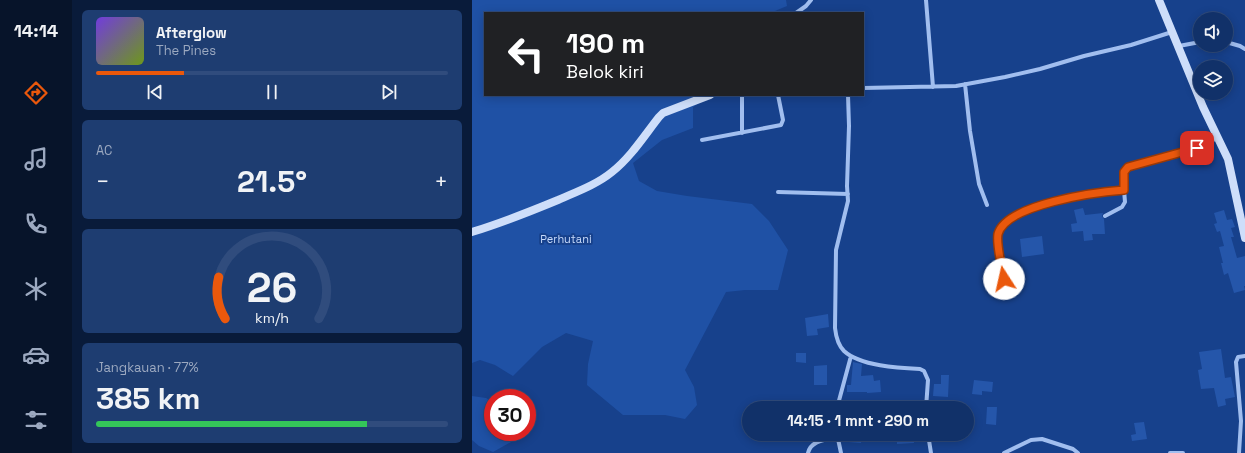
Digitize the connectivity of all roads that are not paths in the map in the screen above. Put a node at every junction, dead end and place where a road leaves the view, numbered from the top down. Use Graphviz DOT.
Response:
graph roads {
  1 [pos="811,0"];
  2 [pos="926,0"];
  3 [pos="1159,0"];
  4 [pos="797,12"];
  5 [pos="1173,32"];
  6 [pos="1193,43"];
  7 [pos="1233,44"];
  8 [pos="1179,46"];
  9 [pos="1245,49"];
  10 [pos="965,84"];
  11 [pos="933,86"];
  12 [pos="864,88"];
  13 [pos="707,96"];
  14 [pos="742,96"];
  15 [pos="778,96"];
  16 [pos="848,96"];
  17 [pos="742,133"];
  18 [pos="1218,138"];
  19 [pos="702,140"];
  20 [pos="1124,190"];
  21 [pos="778,192"];
  22 [pos="848,194"];
  23 [pos="987,205"];
  24 [pos="1105,216"];
  25 [pos="472,232"];
  26 [pos="1245,238"];
  27 [pos="1004,279"];
  28 [pos="851,356"];
  29 [pos="1245,356"];
  30 [pos="839,401"];
  31 [pos="926,401"];
  32 [pos="821,441"];
  33 [pos="838,441"];
  34 [pos="929,441"];
  35 [pos="808,453"];
  36 [pos="841,453"];
  37 [pos="932,453"];
  38 [pos="1004,453"];
  39 [pos="1078,453"];
  40 [pos="1170,453"];
  41 [pos="1182,453"];
  42 [pos="1240,453"];
  1 -- 4 [label="street"];
  2 -- 11 [label="street"];
  3 -- 5 [label="main road"];
  5 -- 8 [label="main road"];
  5 -- 10 [label="street"];
  6 -- 8 [label="street"];
  7 -- 9 [label="street"];
  8 -- 18 [label="main road"];
  10 -- 11 [label="street"];
  10 -- 23 [label="street"];
  11 -- 12 [label="street"];
  13 -- 25 [label="main road"];
  14 -- 17 [label="street"];
  15 -- 17 [label="street"];
  16 -- 22 [label="street"];
  17 -- 19 [label="street"];
  18 -- 20 [label="street"];
  18 -- 26 [label="main road"];
  20 -- 24 [label="street"];
  20 -- 27 [label="street"];
  21 -- 22 [label="street"];
  22 -- 28 [label="street"];
  28 -- 30 [label="street"];
  28 -- 31 [label="street"];
  29 -- 42 [label="street"];
  32 -- 35 [label="street"];
  33 -- 36 [label="street"];
  34 -- 37 [label="street"];
  38 -- 39 [label="street"];
  40 -- 41 [label="street"];
}
